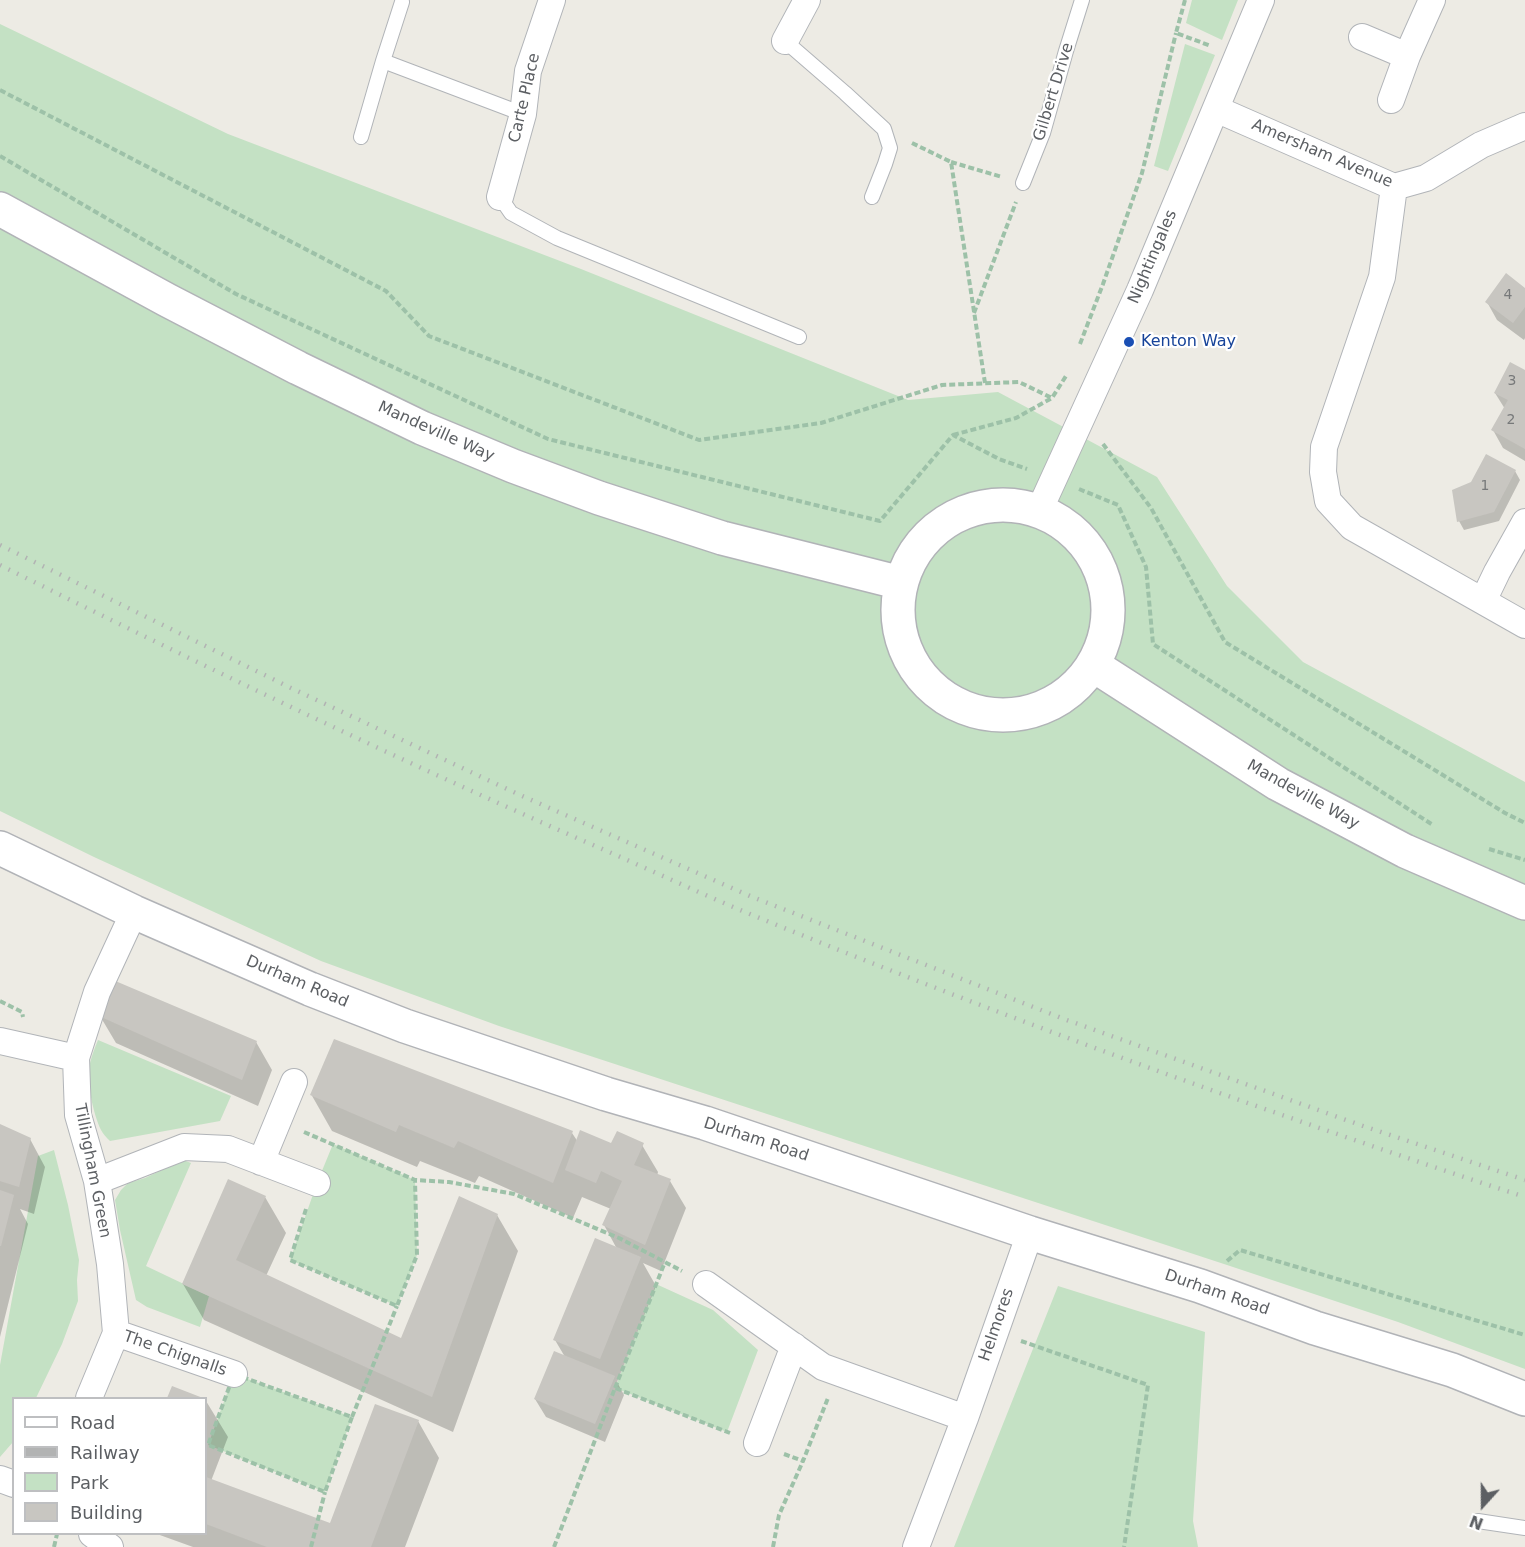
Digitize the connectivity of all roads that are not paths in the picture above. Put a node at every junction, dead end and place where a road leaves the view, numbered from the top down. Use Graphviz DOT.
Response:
graph roads {
  1 [pos="552,0"];
  2 [pos="807,0"];
  3 [pos="1082,0"];
  4 [pos="1261,0"];
  5 [pos="1432,0"];
  6 [pos="402,2"];
  7 [pos="1362,37"];
  8 [pos="785,41"];
  9 [pos="1407,56"];
  10 [pos="383,61"];
  11 [pos="1391,100"];
  12 [pos="1216,109"];
  13 [pos="523,114"];
  14 [pos="1525,126"];
  15 [pos="361,137"];
  16 [pos="1023,183"];
  17 [pos="1394,187"];
  18 [pos="500,197"];
  19 [pos="873,197"];
  20 [pos="0,209"];
  21 [pos="799,337"];
  22 [pos="1039,511"];
  23 [pos="1525,522"];
  24 [pos="902,583"];
  25 [pos="1483,601"];
  26 [pos="1525,625"];
  27 [pos="1093,665"];
  28 [pos="0,848"];
  29 [pos="1525,903"];
  30 [pos="134,912"];
  31 [pos="0,1041"];
  32 [pos="76,1058"];
  33 [pos="294,1082"];
  34 [pos="261,1162"];
  35 [pos="97,1181"];
  36 [pos="317,1184"];
  37 [pos="1030,1233"];
  38 [pos="706,1284"];
  39 [pos="116,1334"];
  40 [pos="794,1346"];
  41 [pos="234,1374"];
  42 [pos="89,1397"];
  43 [pos="1525,1399"];
  44 [pos="965,1418"];
  45 [pos="757,1443"];
  46 [pos="1478,1521"];
  47 [pos="1525,1528"];
  48 [pos="95,1535"];
  49 [pos="110,1547"];
  50 [pos="916,1547"];
  1 -- 13 [label="street, Carte Place"];
  2 -- 8 [label="street"];
  3 -- 16 [label="lane, Gilbert Drive"];
  4 -- 12 [label="street, Nightingales"];
  5 -- 9 [label="street"];
  6 -- 10 [label="lane"];
  7 -- 9 [label="street"];
  8 -- 19 [label="lane"];
  9 -- 11 [label="street"];
  10 -- 13 [label="lane"];
  10 -- 15 [label="lane"];
  12 -- 17 [label="street, Amersham Avenue"];
  12 -- 22 [label="street, Nightingales"];
  13 -- 18 [label="street, Carte Place"];
  14 -- 17 [label="street, Amersham Avenue"];
  17 -- 25 [label="street"];
  18 -- 21 [label="lane"];
  20 -- 24 [label="main road, Mandeville Way"];
  22 -- 24 [label="main road"];
  22 -- 27 [label="main road"];
  23 -- 25 [label="street"];
  24 -- 27 [label="main road"];
  25 -- 26 [label="street"];
  27 -- 29 [label="main road, Mandeville Way"];
  28 -- 30 [label="main road, Durham Road"];
  30 -- 32 [label="street, Tillingham Green"];
  30 -- 37 [label="main road, Durham Road"];
  31 -- 32 [label="street"];
  32 -- 35 [label="street, Tillingham Green"];
  33 -- 34 [label="street"];
  34 -- 35 [label="street"];
  34 -- 36 [label="street"];
  35 -- 39 [label="street, Tillingham Green"];
  37 -- 43 [label="main road, Durham Road"];
  37 -- 44 [label="street, Helmores"];
  38 -- 40 [label="street"];
  39 -- 41 [label="street, The Chignalls"];
  39 -- 42 [label="street, Tillingham Green"];
  40 -- 44 [label="street"];
  40 -- 45 [label="street"];
  44 -- 50 [label="street, Helmores"];
  46 -- 47 [label="lane"];
  48 -- 49 [label="street"];
}
